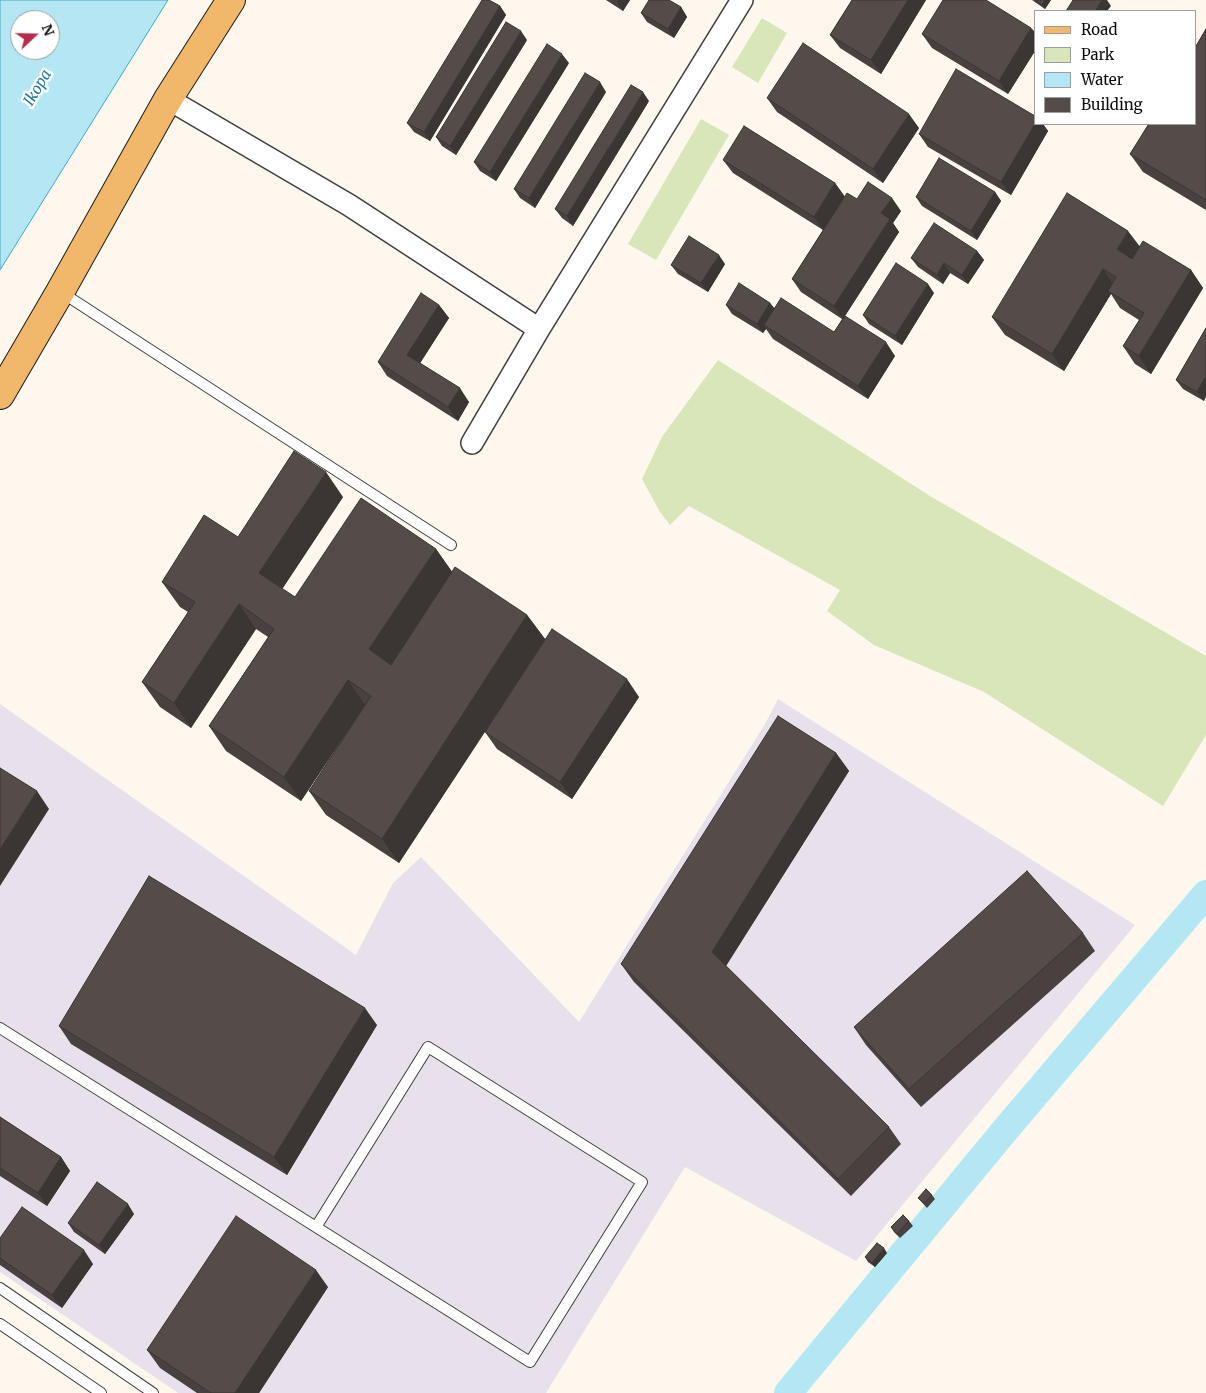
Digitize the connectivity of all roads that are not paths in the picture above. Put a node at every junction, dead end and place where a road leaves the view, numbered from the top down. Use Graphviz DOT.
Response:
graph roads {
  1 [pos="231,0"];
  2 [pos="742,0"];
  3 [pos="168,99"];
  4 [pos="60,292"];
  5 [pos="538,329"];
  6 [pos="0,395"];
  7 [pos="472,443"];
  8 [pos="451,546"];
  9 [pos="0,1028"];
  10 [pos="316,1227"];
  11 [pos="0,1288"];
  12 [pos="0,1324"];
  13 [pos="101,1393"];
  14 [pos="154,1393"];
  1 -- 3 [label="main road"];
  2 -- 5 [label="street"];
  3 -- 4 [label="main road"];
  3 -- 5 [label="street"];
  4 -- 6 [label="main road"];
  4 -- 8 [label="lane"];
  5 -- 7 [label="street"];
  9 -- 10 [label="lane"];
  10 -- 10 [label="lane"];
  11 -- 14 [label="lane"];
  12 -- 13 [label="lane"];
}
